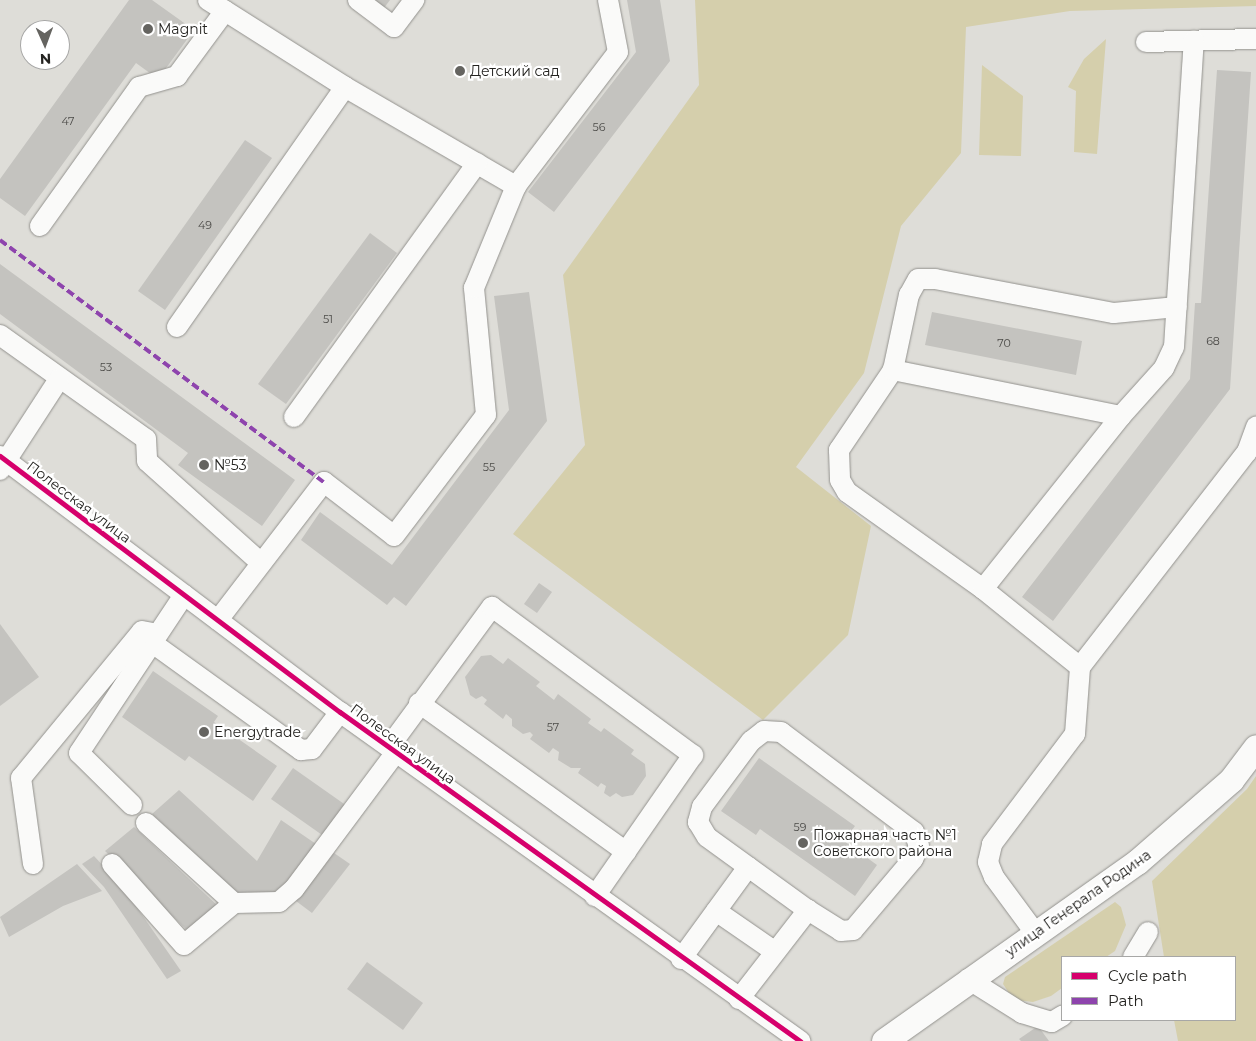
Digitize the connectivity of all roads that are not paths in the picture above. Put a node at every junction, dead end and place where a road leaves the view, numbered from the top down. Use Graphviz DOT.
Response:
graph roads {
  1 [pos="208,0"];
  2 [pos="358,0"];
  3 [pos="414,0"];
  4 [pos="608,0"];
  5 [pos="225,11"];
  6 [pos="1256,39"];
  7 [pos="1194,40"];
  8 [pos="1146,42"];
  9 [pos="345,87"];
  10 [pos="477,164"];
  11 [pos="516,186"];
  12 [pos="40,226"];
  13 [pos="1177,307"];
  14 [pos="177,327"];
  15 [pos="0,335"];
  16 [pos="894,370"];
  17 [pos="59,379"];
  18 [pos="1121,416"];
  19 [pos="294,417"];
  20 [pos="1256,427"];
  21 [pos="2,462"];
  22 [pos="262,563"];
  23 [pos="983,590"];
  24 [pos="184,596"];
  25 [pos="218,620"];
  26 [pos="154,638"];
  27 [pos="1080,667"];
  28 [pos="419,703"];
  29 [pos="340,712"];
  30 [pos="1256,747"];
  31 [pos="393,750"];
  32 [pos="132,805"];
  33 [pos="146,823"];
  34 [pos="626,852"];
  35 [pos="34,864"];
  36 [pos="112,864"];
  37 [pos="748,866"];
  38 [pos="594,896"];
  39 [pos="234,903"];
  40 [pos="808,910"];
  41 [pos="716,911"];
  42 [pos="1148,932"];
  43 [pos="1036,934"];
  44 [pos="774,952"];
  45 [pos="1134,956"];
  46 [pos="681,959"];
  47 [pos="968,979"];
  48 [pos="739,999"];
  49 [pos="1061,1017"];
  50 [pos="800,1041"];
  51 [pos="884,1041"];
  1 -- 5 [label="street"];
  2 -- 3 [label="street"];
  4 -- 11 [label="street"];
  5 -- 9 [label="street"];
  5 -- 12 [label="street"];
  6 -- 7 [label="street"];
  7 -- 8 [label="street"];
  7 -- 13 [label="street"];
  9 -- 10 [label="street"];
  9 -- 14 [label="street"];
  10 -- 11 [label="street"];
  10 -- 19 [label="street"];
  11 -- 22 [label="street"];
  13 -- 16 [label="street"];
  13 -- 18 [label="street"];
  15 -- 17 [label="street"];
  16 -- 18 [label="street"];
  16 -- 23 [label="street"];
  17 -- 21 [label="street"];
  17 -- 22 [label="street"];
  18 -- 23 [label="street"];
  20 -- 27 [label="street"];
  21 -- 24 [label="street, Полесская улица"];
  22 -- 25 [label="street"];
  23 -- 27 [label="street"];
  24 -- 25 [label="street, Полесская улица"];
  24 -- 26 [label="street"];
  25 -- 29 [label="street, Полесская улица"];
  26 -- 29 [label="street"];
  26 -- 32 [label="street"];
  26 -- 35 [label="street"];
  27 -- 43 [label="street"];
  28 -- 31 [label="street"];
  28 -- 34 [label="street"];
  28 -- 34 [label="street"];
  29 -- 31 [label="street, Полесская улица"];
  30 -- 43 [label="main road, улица Генерала Родина"];
  31 -- 38 [label="street, Полесская улица"];
  31 -- 39 [label="street"];
  33 -- 39 [label="street"];
  34 -- 38 [label="street"];
  36 -- 39 [label="street"];
  37 -- 40 [label="street"];
  37 -- 40 [label="street"];
  37 -- 41 [label="street"];
  38 -- 46 [label="street, Полесская улица"];
  40 -- 44 [label="street"];
  41 -- 44 [label="street"];
  41 -- 46 [label="street"];
  42 -- 45 [label="street"];
  43 -- 47 [label="main road, улица Генерала Родина"];
  44 -- 48 [label="street"];
  46 -- 48 [label="street, Полесская улица"];
  47 -- 49 [label="street"];
  47 -- 51 [label="main road, улица Генерала Родина"];
  48 -- 50 [label="street, Полесская улица"];
}
